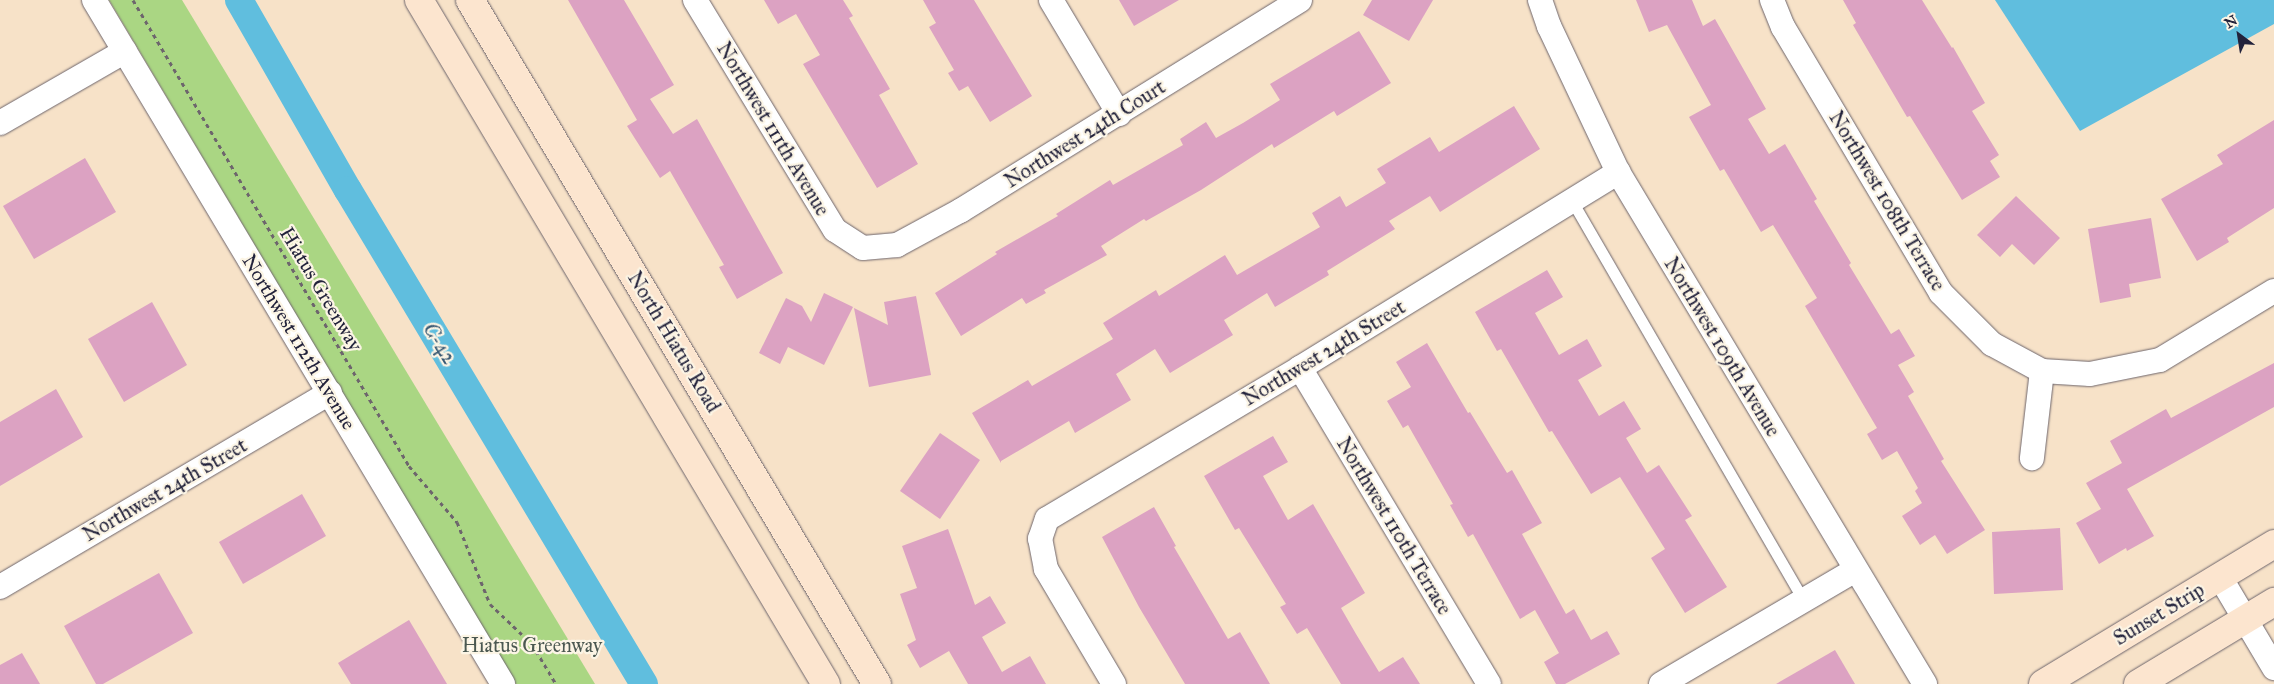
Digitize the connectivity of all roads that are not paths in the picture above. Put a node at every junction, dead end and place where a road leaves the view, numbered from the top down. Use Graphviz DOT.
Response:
graph roads {
  1 [pos="94,0"];
  2 [pos="418,0"];
  3 [pos="470,0"];
  4 [pos="695,0"];
  5 [pos="1051,0"];
  6 [pos="1300,0"];
  7 [pos="1540,0"];
  8 [pos="1772,0"];
  9 [pos="125,51"];
  10 [pos="1119,114"];
  11 [pos="0,123"];
  12 [pos="1618,172"];
  13 [pos="1572,201"];
  14 [pos="863,248"];
  15 [pos="2274,291"];
  16 [pos="1300,368"];
  17 [pos="2042,371"];
  18 [pos="330,393"];
  19 [pos="2032,458"];
  20 [pos="2274,544"];
  21 [pos="1855,570"];
  22 [pos="2220,577"];
  23 [pos="0,587"];
  24 [pos="1803,600"];
  25 [pos="2274,602"];
  26 [pos="2245,619"];
  27 [pos="2274,668"];
  28 [pos="503,684"];
  29 [pos="826,684"];
  30 [pos="878,684"];
  31 [pos="1114,684"];
  32 [pos="1489,684"];
  33 [pos="1661,684"];
  34 [pos="1925,684"];
  35 [pos="2043,684"];
  36 [pos="2138,684"];
  1 -- 9 [label="street, Northwest 112th Avenue"];
  2 -- 29 [label="main road"];
  3 -- 30 [label="main road, North Hiatus Road"];
  4 -- 14 [label="street, Northwest 111th Avenue"];
  5 -- 10 [label="street"];
  6 -- 10 [label="street, Northwest 24th Court"];
  7 -- 12 [label="street, Northwest 109th Avenue"];
  8 -- 17 [label="street, Northwest 108th Terrace"];
  9 -- 11 [label="street"];
  9 -- 18 [label="street, Northwest 112th Avenue"];
  10 -- 14 [label="street, Northwest 24th Court"];
  12 -- 13 [label="street, Northwest 24th Street"];
  12 -- 21 [label="street, Northwest 109th Avenue"];
  13 -- 16 [label="street, Northwest 24th Street"];
  13 -- 24 [label="lane"];
  15 -- 17 [label="street"];
  16 -- 31 [label="street, Northwest 24th Street"];
  16 -- 32 [label="street, Northwest 110th Terrace"];
  17 -- 19 [label="street"];
  18 -- 23 [label="street, Northwest 24th Street"];
  18 -- 28 [label="street, Northwest 112th Avenue"];
  20 -- 22 [label="main road, Sunset Strip"];
  21 -- 24 [label="street"];
  21 -- 34 [label="street, Northwest 109th Avenue"];
  22 -- 26 [label="street"];
  22 -- 35 [label="main road, Sunset Strip"];
  24 -- 33 [label="street"];
  25 -- 26 [label="main road"];
  26 -- 27 [label="street"];
  26 -- 36 [label="main road"];
}
